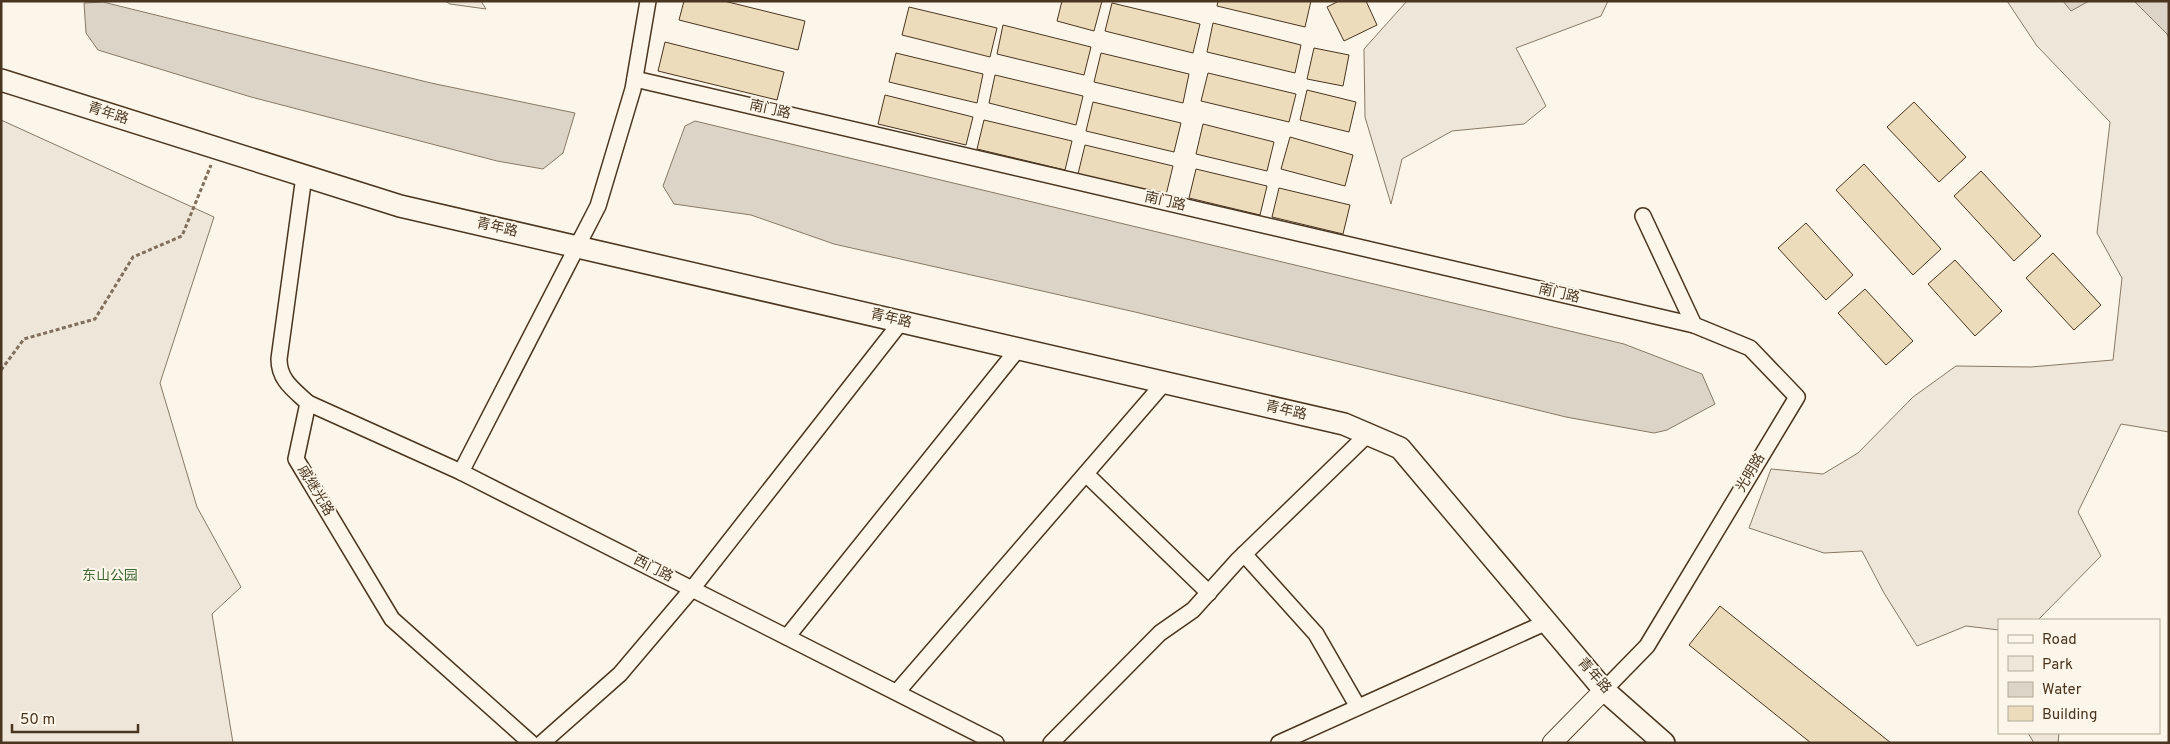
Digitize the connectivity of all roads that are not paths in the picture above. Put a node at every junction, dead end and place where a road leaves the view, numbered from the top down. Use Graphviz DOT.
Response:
graph roads {
  1 [pos="648,1"];
  2 [pos="1,80"];
  3 [pos="634,84"];
  4 [pos="304,176"];
  5 [pos="1643,216"];
  6 [pos="577,247"];
  7 [pos="901,322"];
  8 [pos="1694,325"];
  9 [pos="1018,349"];
  10 [pos="1164,383"];
  11 [pos="308,403"];
  12 [pos="1368,434"];
  13 [pos="461,472"];
  14 [pos="1086,474"];
  15 [pos="1244,554"];
  16 [pos="692,589"];
  17 [pos="1208,593"];
  18 [pos="1547,622"];
  19 [pos="787,637"];
  20 [pos="1604,690"];
  21 [pos="897,692"];
  22 [pos="1358,707"];
  23 [pos="530,743"];
  24 [pos="542,743"];
  25 [pos="996,743"];
  26 [pos="1051,743"];
  27 [pos="1279,743"];
  28 [pos="1552,743"];
  29 [pos="1664,743"];
  1 -- 3 [label="street"];
  2 -- 4 [label="main road, 青年路"];
  3 -- 6 [label="street"];
  3 -- 8 [label="street, 南门路"];
  4 -- 6 [label="main road, 青年路"];
  4 -- 11 [label="street"];
  5 -- 8 [label="street"];
  6 -- 7 [label="main road, 青年路"];
  6 -- 13 [label="street"];
  7 -- 9 [label="main road, 青年路"];
  7 -- 16 [label="street"];
  8 -- 20 [label="street, 光明路"];
  9 -- 10 [label="main road, 青年路"];
  9 -- 19 [label="street"];
  10 -- 12 [label="main road, 青年路"];
  10 -- 14 [label="street"];
  11 -- 13 [label="street, 西门路"];
  11 -- 23 [label="street, 戚继光路"];
  12 -- 15 [label="street"];
  12 -- 18 [label="main road, 青年路"];
  13 -- 16 [label="street, 西门路"];
  14 -- 17 [label="street"];
  14 -- 21 [label="street"];
  15 -- 17 [label="street"];
  15 -- 22 [label="street"];
  16 -- 19 [label="street, 西门路"];
  16 -- 24 [label="street"];
  17 -- 26 [label="street"];
  18 -- 20 [label="main road, 青年路"];
  18 -- 22 [label="street"];
  19 -- 21 [label="street, 西门路"];
  20 -- 28 [label="street, 光明路"];
  20 -- 29 [label="main road, 青年路"];
  21 -- 25 [label="street, 西门路"];
  22 -- 27 [label="street"];
}
